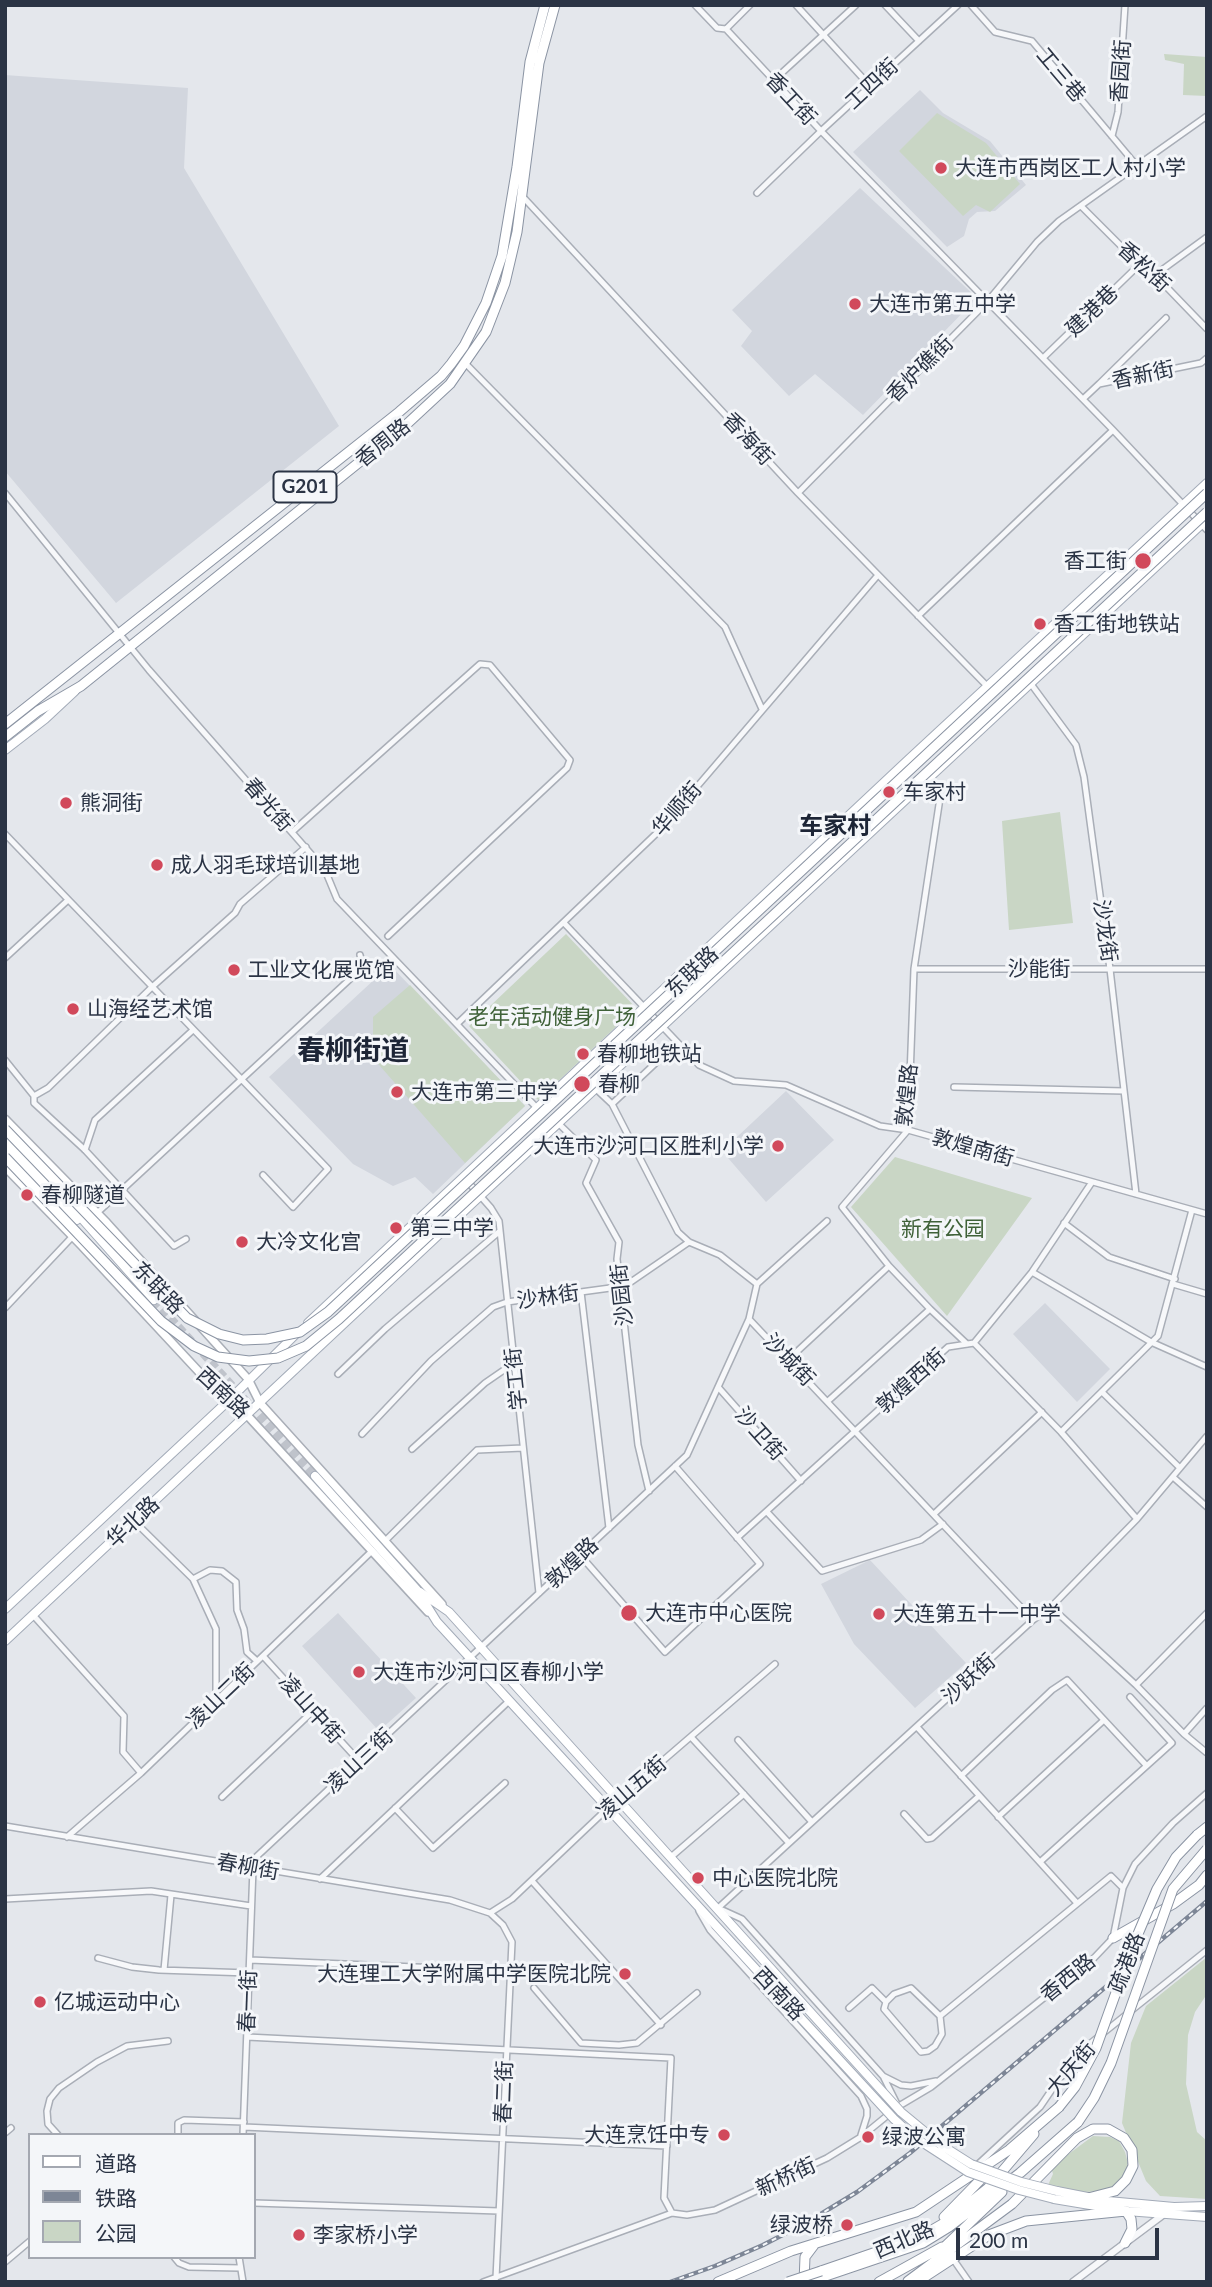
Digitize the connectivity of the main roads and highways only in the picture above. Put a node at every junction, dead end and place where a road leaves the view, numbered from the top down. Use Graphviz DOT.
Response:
graph roads {
  1 [pos="545,5"];
  2 [pos="555,5"];
  3 [pos="1207,483"];
  4 [pos="1207,493"];
  5 [pos="1207,512"];
  6 [pos="1205,525"];
  7 [pos="80,686"];
  8 [pos="5,724"];
  9 [pos="5,737"];
  10 [pos="5,750"];
  11 [pos="7,1123"];
  12 [pos="5,1138"];
  13 [pos="10,1147"];
  14 [pos="5,1157"];
  15 [pos="5,1167"];
  16 [pos="36,1198"];
  17 [pos="67,1206"];
  18 [pos="97,1213"];
  19 [pos="73,1236"];
  20 [pos="154,1300"];
  21 [pos="248,1379"];
  22 [pos="227,1402"];
  23 [pos="260,1403"];
  24 [pos="247,1415"];
  25 [pos="315,1476"];
  26 [pos="417,1590"];
  27 [pos="5,1609"];
  28 [pos="449,1612"];
  29 [pos="438,1622"];
  30 [pos="5,1642"];
  31 [pos="1207,1827"];
  32 [pos="1207,1849"];
  33 [pos="1207,1875"];
  34 [pos="1113,1938"];
  35 [pos="1059,2107"];
  36 [pos="1078,2123"];
  37 [pos="1009,2150"];
  38 [pos="1056,2195"];
  39 [pos="1088,2198"];
  40 [pos="1207,2206"];
  41 [pos="1126,2211"];
  42 [pos="1207,2217"];
  43 [pos="927,2234"];
  44 [pos="1125,2243"];
  45 [pos="815,2244"];
  46 [pos="946,2245"];
  47 [pos="822,2274"];
  48 [pos="910,2281"];
  49 [pos="718,2282"];
  50 [pos="788,2282"];
  51 [pos="806,2282"];
  52 [pos="879,2282"];
  1 -- 8 [label="highway, 香周路 / G201"];
  2 -- 7 [label="highway, 香周路 / G201"];
  3 -- 21 [label="main road, 华北路"];
  4 -- 11 [label="highway, 东联路, bridge"];
  5 -- 14 [label="highway, 东联路, bridge"];
  6 -- 23 [label="main road, 华北路"];
  7 -- 9 [label="highway, G201"];
  7 -- 10 [label="main road, 香周路"];
  11 -- 13 [label="main road"];
  11 -- 18 [label="main road, 西南路"];
  12 -- 13 [label="main road"];
  13 -- 17 [label="main road"];
  15 -- 16 [label="main road, 西南路"];
  16 -- 17 [label="main road"];
  16 -- 19 [label="main road, 西南路"];
  17 -- 18 [label="main road"];
  17 -- 19 [label="main road"];
  17 -- 20 [label="main road"];
  18 -- 21 [label="main road, 西南路"];
  19 -- 22 [label="main road, 西南路"];
  21 -- 22 [label="main road, 华北路"];
  21 -- 23 [label="main road, 西南路"];
  22 -- 24 [label="main road, 西南路"];
  22 -- 27 [label="main road, 华北路"];
  23 -- 24 [label="main road, 华北路"];
  23 -- 28 [label="main road, 西南路"];
  24 -- 29 [label="main road, 西南路"];
  24 -- 30 [label="main road, 华北路"];
  25 -- 26 [label="main road, 西南路"];
  26 -- 28 [label="main road, 西南路"];
  26 -- 29 [label="main road, 西南路"];
  28 -- 38 [label="main road, 西南路, bridge"];
  29 -- 38 [label="main road, 西南路, bridge"];
  31 -- 35 [label="highway, 疏港路, bridge"];
  32 -- 36 [label="highway, bridge"];
  33 -- 34 [label="highway"];
  35 -- 37 [label="highway"];
  35 -- 43 [label="highway, 西北路"];
  36 -- 46 [label="highway"];
  36 -- 47 [label="highway, 西北路"];
  37 -- 43 [label="highway"];
  37 -- 45 [label="highway"];
  38 -- 39 [label="main road, 西南路"];
  38 -- 41 [label="main road, 西南路"];
  39 -- 40 [label="main road, 西南路"];
  39 -- 48 [label="highway"];
  41 -- 42 [label="main road, 西南路"];
  41 -- 44 [label="highway"];
  41 -- 48 [label="highway"];
  43 -- 47 [label="highway, 西北路"];
  45 -- 49 [label="highway"];
  45 -- 51 [label="highway"];
  46 -- 48 [label="highway"];
  46 -- 52 [label="highway"];
  47 -- 50 [label="highway, 西北路, bridge"];
  47 -- 51 [label="highway, 西北路"];
}
